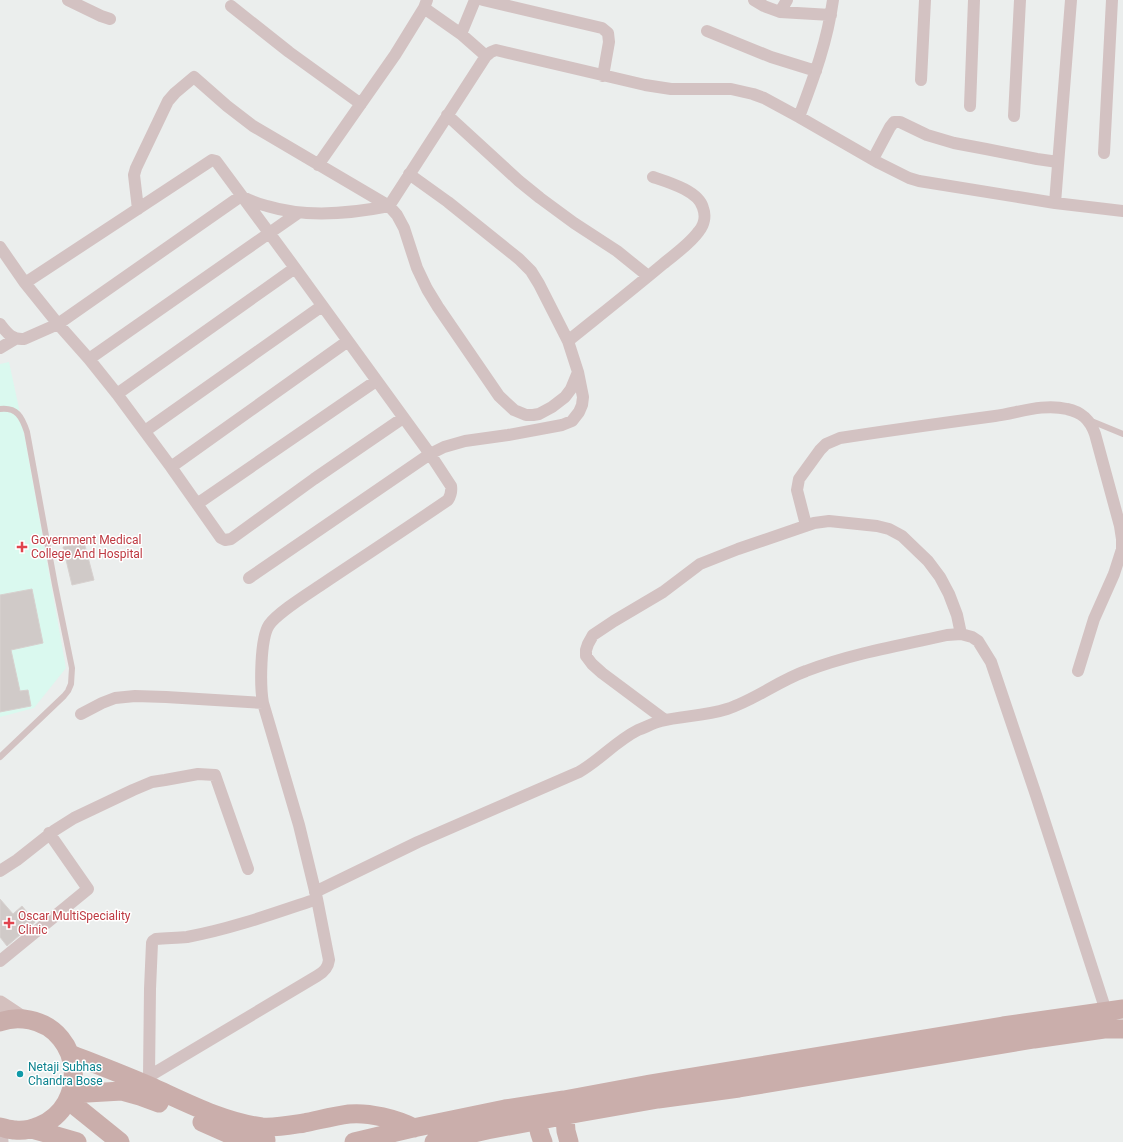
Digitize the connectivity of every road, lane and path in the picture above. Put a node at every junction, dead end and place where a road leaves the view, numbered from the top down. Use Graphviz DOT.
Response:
graph roads {
  1 [pos="68,0"];
  2 [pos="475,0"];
  3 [pos="483,0"];
  4 [pos="754,0"];
  5 [pos="787,0"];
  6 [pos="833,0"];
  7 [pos="925,0"];
  8 [pos="974,0"];
  9 [pos="1020,0"];
  10 [pos="1071,0"];
  11 [pos="1112,0"];
  12 [pos="425,4"];
  13 [pos="231,6"];
  14 [pos="780,12"];
  15 [pos="831,15"];
  16 [pos="110,19"];
  17 [pos="707,30"];
  18 [pos="461,34"];
  19 [pos="486,56"];
  20 [pos="816,71"];
  21 [pos="603,76"];
  22 [pos="920,80"];
  23 [pos="361,104"];
  24 [pos="970,106"];
  25 [pos="447,115"];
  26 [pos="1014,116"];
  27 [pos="799,117"];
  28 [pos="1104,153"];
  29 [pos="873,159"];
  30 [pos="1058,162"];
  31 [pos="318,165"];
  32 [pos="409,174"];
  33 [pos="653,177"];
  34 [pos="241,196"];
  35 [pos="1055,203"];
  36 [pos="389,206"];
  37 [pos="138,209"];
  38 [pos="1123,211"];
  39 [pos="298,213"];
  40 [pos="269,233"];
  41 [pos="0,247"];
  42 [pos="295,268"];
  43 [pos="648,276"];
  44 [pos="25,283"];
  45 [pos="322,306"];
  46 [pos="0,324"];
  47 [pos="58,324"];
  48 [pos="15,339"];
  49 [pos="568,341"];
  50 [pos="348,342"];
  51 [pos="0,348"];
  52 [pos="89,359"];
  53 [pos="578,372"];
  54 [pos="376,381"];
  55 [pos="117,394"];
  56 [pos="0,409"];
  57 [pos="403,418"];
  58 [pos="1088,420"];
  59 [pos="145,431"];
  60 [pos="1123,434"];
  61 [pos="430,454"];
  62 [pos="171,467"];
  63 [pos="197,504"];
  64 [pos="1121,520"];
  65 [pos="806,526"];
  66 [pos="249,578"];
  67 [pos="961,634"];
  68 [pos="1078,671"];
  69 [pos="264,703"];
  70 [pos="81,714"];
  71 [pos="665,720"];
  72 [pos="0,757"];
  73 [pos="49,833"];
  74 [pos="248,869"];
  75 [pos="0,871"];
  76 [pos="316,895"];
  77 [pos="0,962"];
  78 [pos="0,1004"];
  79 [pos="1114,1010"];
  80 [pos="21,1018"];
  81 [pos="0,1022"];
  82 [pos="1123,1029"];
  83 [pos="70,1054"];
  84 [pos="144,1079"];
  85 [pos="122,1091"];
  86 [pos="69,1097"];
  87 [pos="565,1108"];
  88 [pos="536,1113"];
  89 [pos="376,1116"];
  90 [pos="413,1128"];
  91 [pos="15,1131"];
  92 [pos="1,1142"];
  93 [pos="77,1142"];
  94 [pos="120,1142"];
  95 [pos="354,1142"];
  96 [pos="433,1142"];
  97 [pos="543,1142"];
  98 [pos="569,1142"];
  1 -- 16 [label="street"];
  2 -- 18 [label="street"];
  3 -- 21 [label="street"];
  4 -- 14 [label="street"];
  5 -- 14 [label="street"];
  6 -- 15 [label="street"];
  7 -- 22 [label="street"];
  8 -- 24 [label="street"];
  9 -- 26 [label="street"];
  10 -- 30 [label="street"];
  11 -- 28 [label="street"];
  12 -- 18 [label="street"];
  12 -- 23 [label="street"];
  13 -- 23 [label="street"];
  14 -- 15 [label="street"];
  15 -- 20 [label="street"];
  17 -- 20 [label="street"];
  18 -- 19 [label="street"];
  19 -- 21 [label="street"];
  19 -- 25 [label="street"];
  20 -- 27 [label="street"];
  21 -- 27 [label="street"];
  23 -- 31 [label="street"];
  25 -- 32 [label="street"];
  25 -- 43 [label="street"];
  27 -- 29 [label="street"];
  29 -- 30 [label="street"];
  29 -- 35 [label="street"];
  30 -- 35 [label="street"];
  31 -- 36 [label="street"];
  31 -- 37 [label="street"];
  32 -- 36 [label="street"];
  32 -- 49 [label="street"];
  33 -- 43 [label="street"];
  34 -- 37 [label="street"];
  34 -- 39 [label="street"];
  34 -- 40 [label="street"];
  34 -- 47 [label="street"];
  35 -- 38 [label="street"];
  36 -- 39 [label="street"];
  36 -- 53 [label="street"];
  37 -- 44 [label="street"];
  39 -- 40 [label="street"];
  40 -- 42 [label="street"];
  40 -- 52 [label="street"];
  41 -- 44 [label="street"];
  42 -- 45 [label="street"];
  42 -- 55 [label="street"];
  43 -- 49 [label="street"];
  44 -- 47 [label="street"];
  45 -- 50 [label="street"];
  45 -- 59 [label="street"];
  46 -- 48 [label="street"];
  47 -- 48 [label="street"];
  47 -- 52 [label="street"];
  48 -- 51 [label="street"];
  49 -- 53 [label="street"];
  50 -- 54 [label="street"];
  50 -- 62 [label="street"];
  52 -- 55 [label="street"];
  53 -- 61 [label="street"];
  54 -- 57 [label="street"];
  54 -- 63 [label="street"];
  55 -- 59 [label="street"];
  56 -- 72 [label="lane"];
  57 -- 61 [label="street"];
  57 -- 63 [label="street"];
  58 -- 60 [label="lane"];
  58 -- 64 [label="street"];
  58 -- 65 [label="street"];
  59 -- 62 [label="street"];
  61 -- 66 [label="street"];
  61 -- 69 [label="street"];
  62 -- 63 [label="street"];
  64 -- 68 [label="street"];
  65 -- 67 [label="street"];
  65 -- 71 [label="street"];
  67 -- 71 [label="street"];
  67 -- 79 [label="street"];
  69 -- 70 [label="street"];
  69 -- 76 [label="street"];
  71 -- 76 [label="street"];
  73 -- 74 [label="street"];
  73 -- 75 [label="street"];
  73 -- 77 [label="street"];
  76 -- 84 [label="street"];
  76 -- 84 [label="street"];
  78 -- 80 [label="main road"];
  79 -- 87 [label="main road"];
  80 -- 81 [label="main road"];
  80 -- 83 [label="main road"];
  82 -- 87 [label="main road"];
  83 -- 84 [label="main road"];
  83 -- 86 [label="main road"];
  84 -- 85 [label="street"];
  84 -- 89 [label="main road"];
  85 -- 86 [label="main road"];
  85 -- 89 [label="main road"];
  86 -- 91 [label="main road"];
  86 -- 94 [label="main road"];
  87 -- 88 [label="main road"];
  87 -- 98 [label="main road"];
  88 -- 90 [label="main road"];
  88 -- 96 [label="main road"];
  88 -- 97 [label="main road"];
  89 -- 90 [label="main road"];
  90 -- 95 [label="main road"];
  90 -- 96 [label="main road"];
  91 -- 92 [label="street"];
  91 -- 93 [label="main road"];
}
